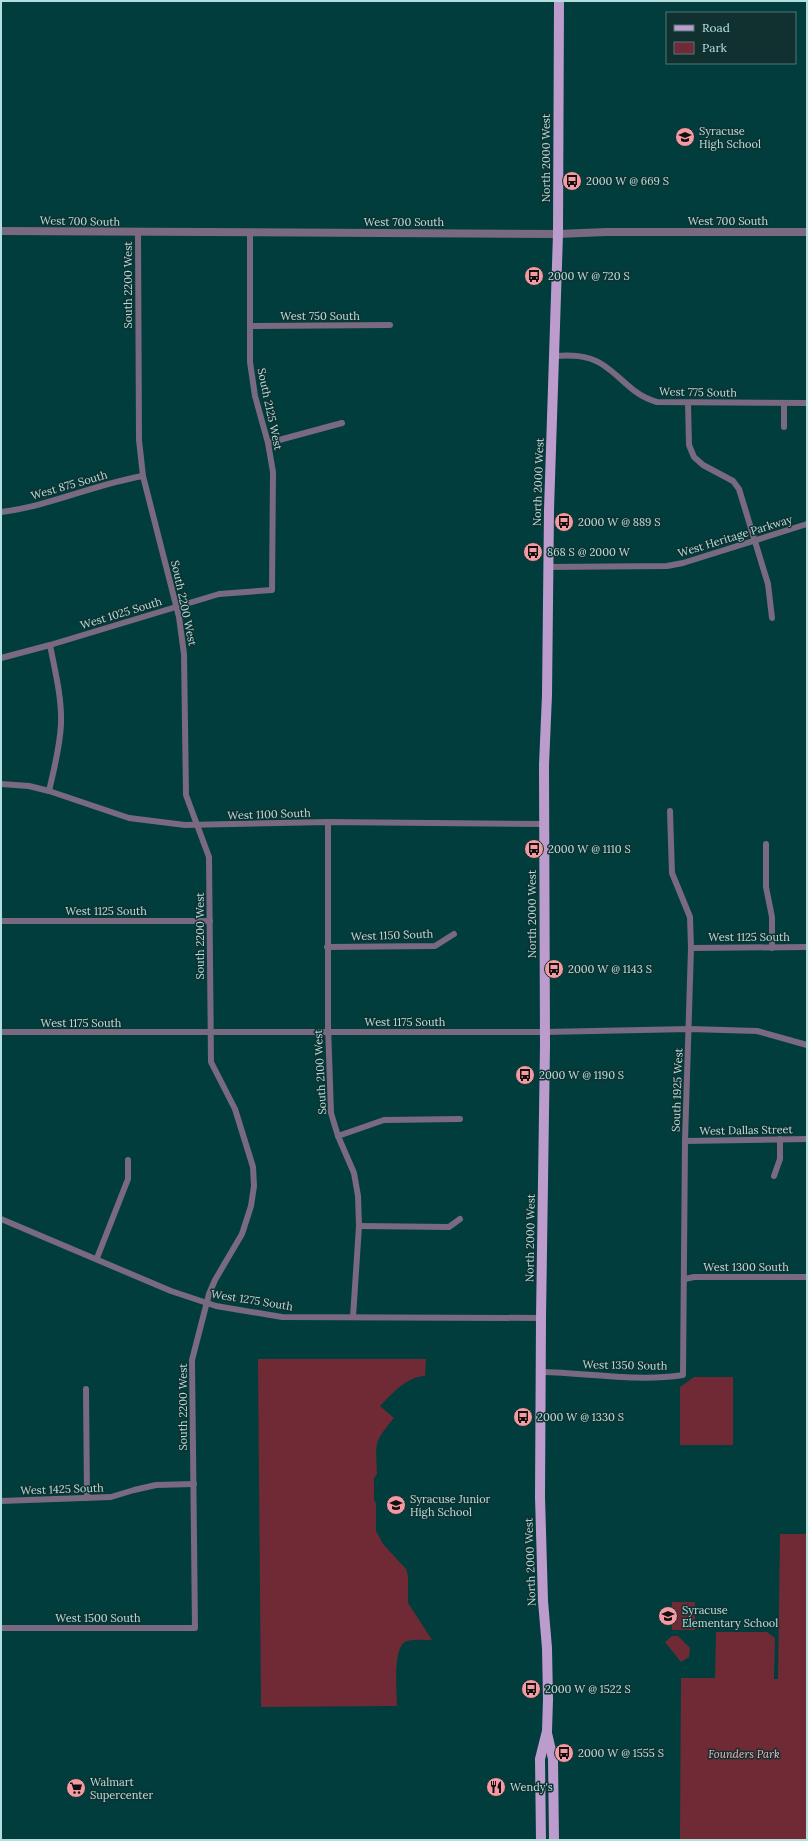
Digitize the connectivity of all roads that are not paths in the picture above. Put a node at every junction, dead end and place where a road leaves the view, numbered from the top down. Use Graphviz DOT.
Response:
graph roads {
  1 [pos="559,1"];
  2 [pos="1,231"];
  3 [pos="138,232"];
  4 [pos="250,232"];
  5 [pos="807,232"];
  6 [pos="558,234"];
  7 [pos="390,325"];
  8 [pos="250,326"];
  9 [pos="555,356"];
  10 [pos="688,403"];
  11 [pos="784,403"];
  12 [pos="807,403"];
  13 [pos="342,423"];
  14 [pos="784,427"];
  15 [pos="268,443"];
  16 [pos="143,476"];
  17 [pos="1,512"];
  18 [pos="807,524"];
  19 [pos="755,541"];
  20 [pos="548,567"];
  21 [pos="272,590"];
  22 [pos="176,606"];
  23 [pos="772,618"];
  24 [pos="50,646"];
  25 [pos="1,658"];
  26 [pos="1,784"];
  27 [pos="49,790"];
  28 [pos="670,811"];
  29 [pos="328,822"];
  30 [pos="544,824"];
  31 [pos="196,825"];
  32 [pos="766,844"];
  33 [pos="1,921"];
  34 [pos="210,921"];
  35 [pos="454,934"];
  36 [pos="328,946"];
  37 [pos="807,947"];
  38 [pos="691,948"];
  39 [pos="772,948"];
  40 [pos="690,1029"];
  41 [pos="1,1032"];
  42 [pos="328,1032"];
  43 [pos="545,1032"];
  44 [pos="210,1034"];
  45 [pos="807,1045"];
  46 [pos="460,1119"];
  47 [pos="338,1136"];
  48 [pos="780,1139"];
  49 [pos="807,1139"];
  50 [pos="685,1141"];
  51 [pos="128,1160"];
  52 [pos="774,1176"];
  53 [pos="1,1219"];
  54 [pos="460,1219"];
  55 [pos="358,1226"];
  56 [pos="97,1258"];
  57 [pos="807,1277"];
  58 [pos="685,1279"];
  59 [pos="206,1303"];
  60 [pos="353,1317"];
  61 [pos="541,1318"];
  62 [pos="542,1372"];
  63 [pos="683,1374"];
  64 [pos="86,1389"];
  65 [pos="194,1484"];
  66 [pos="87,1498"];
  67 [pos="1,1500"];
  68 [pos="1,1628"];
  69 [pos="195,1628"];
  70 [pos="547,1731"];
  71 [pos="541,1840"];
  72 [pos="554,1840"];
  1 -- 6 [label="main road, North 2000 West"];
  2 -- 3 [label="street, West 700 South"];
  3 -- 4 [label="street, West 700 South"];
  3 -- 16 [label="street, South 2200 West"];
  4 -- 6 [label="street, West 700 South"];
  4 -- 8 [label="street, South 2125 West"];
  5 -- 6 [label="street, West 700 South"];
  6 -- 9 [label="main road, North 2000 West"];
  7 -- 8 [label="street, West 750 South"];
  8 -- 15 [label="street, South 2125 West"];
  9 -- 10 [label="street, West 775 South"];
  9 -- 20 [label="main road, North 2000 West"];
  10 -- 11 [label="street, West 775 South"];
  10 -- 19 [label="street"];
  11 -- 12 [label="street, West 775 South"];
  11 -- 14 [label="street"];
  13 -- 15 [label="street"];
  15 -- 21 [label="street, South 2125 West"];
  16 -- 17 [label="street, West 875 South"];
  16 -- 22 [label="street, South 2200 West"];
  18 -- 19 [label="street, West Heritage Parkway"];
  19 -- 20 [label="street, West Heritage Parkway"];
  19 -- 23 [label="street"];
  20 -- 30 [label="main road, North 2000 West"];
  21 -- 22 [label="street, West 1025 South"];
  22 -- 24 [label="street, West 1025 South"];
  22 -- 31 [label="street, South 2200 West"];
  24 -- 25 [label="street, West 1025 South"];
  24 -- 27 [label="street"];
  26 -- 27 [label="street, West 1100 South"];
  27 -- 31 [label="street, West 1100 South"];
  28 -- 38 [label="street, South 1925 West"];
  29 -- 30 [label="street, West 1100 South"];
  29 -- 31 [label="street, West 1100 South"];
  29 -- 36 [label="street, South 2100 West"];
  30 -- 43 [label="main road, North 2000 West"];
  31 -- 34 [label="street, South 2200 West"];
  32 -- 39 [label="street"];
  33 -- 34 [label="street, West 1125 South"];
  34 -- 44 [label="street, South 2200 West"];
  35 -- 36 [label="street, West 1150 South"];
  36 -- 42 [label="street, South 2100 West"];
  37 -- 39 [label="street, West 1125 South"];
  38 -- 39 [label="street, West 1125 South"];
  38 -- 40 [label="street, South 1925 West"];
  40 -- 43 [label="street, West 1175 South"];
  40 -- 45 [label="street, West 1175 South"];
  40 -- 50 [label="street, South 1925 West"];
  41 -- 44 [label="street, West 1175 South"];
  42 -- 43 [label="street, West 1175 South"];
  42 -- 44 [label="street, West 1175 South"];
  42 -- 47 [label="street, South 2100 West"];
  43 -- 61 [label="main road, North 2000 West"];
  44 -- 59 [label="street, South 2200 West"];
  46 -- 47 [label="street"];
  47 -- 55 [label="street, South 2100 West"];
  48 -- 49 [label="street, West Dallas Street"];
  48 -- 50 [label="street, West Dallas Street"];
  48 -- 52 [label="street"];
  50 -- 58 [label="street, South 1925 West"];
  51 -- 56 [label="street"];
  53 -- 56 [label="street, West 1275 South"];
  54 -- 55 [label="street"];
  55 -- 60 [label="street, South 2100 West"];
  56 -- 59 [label="street, West 1275 South"];
  57 -- 58 [label="street, West 1300 South"];
  58 -- 63 [label="street, South 1925 West"];
  59 -- 60 [label="street, West 1275 South"];
  59 -- 65 [label="street, South 2200 West"];
  60 -- 61 [label="street, West 1275 South"];
  61 -- 62 [label="main road, North 2000 West"];
  62 -- 63 [label="street, West 1350 South"];
  62 -- 70 [label="main road, North 2000 West"];
  64 -- 66 [label="street"];
  65 -- 66 [label="street, West 1425 South"];
  65 -- 69 [label="street, South 2200 West"];
  66 -- 67 [label="street, West 1425 South"];
  68 -- 69 [label="street, West 1500 South"];
  70 -- 71 [label="main road"];
  70 -- 72 [label="main road"];
}
